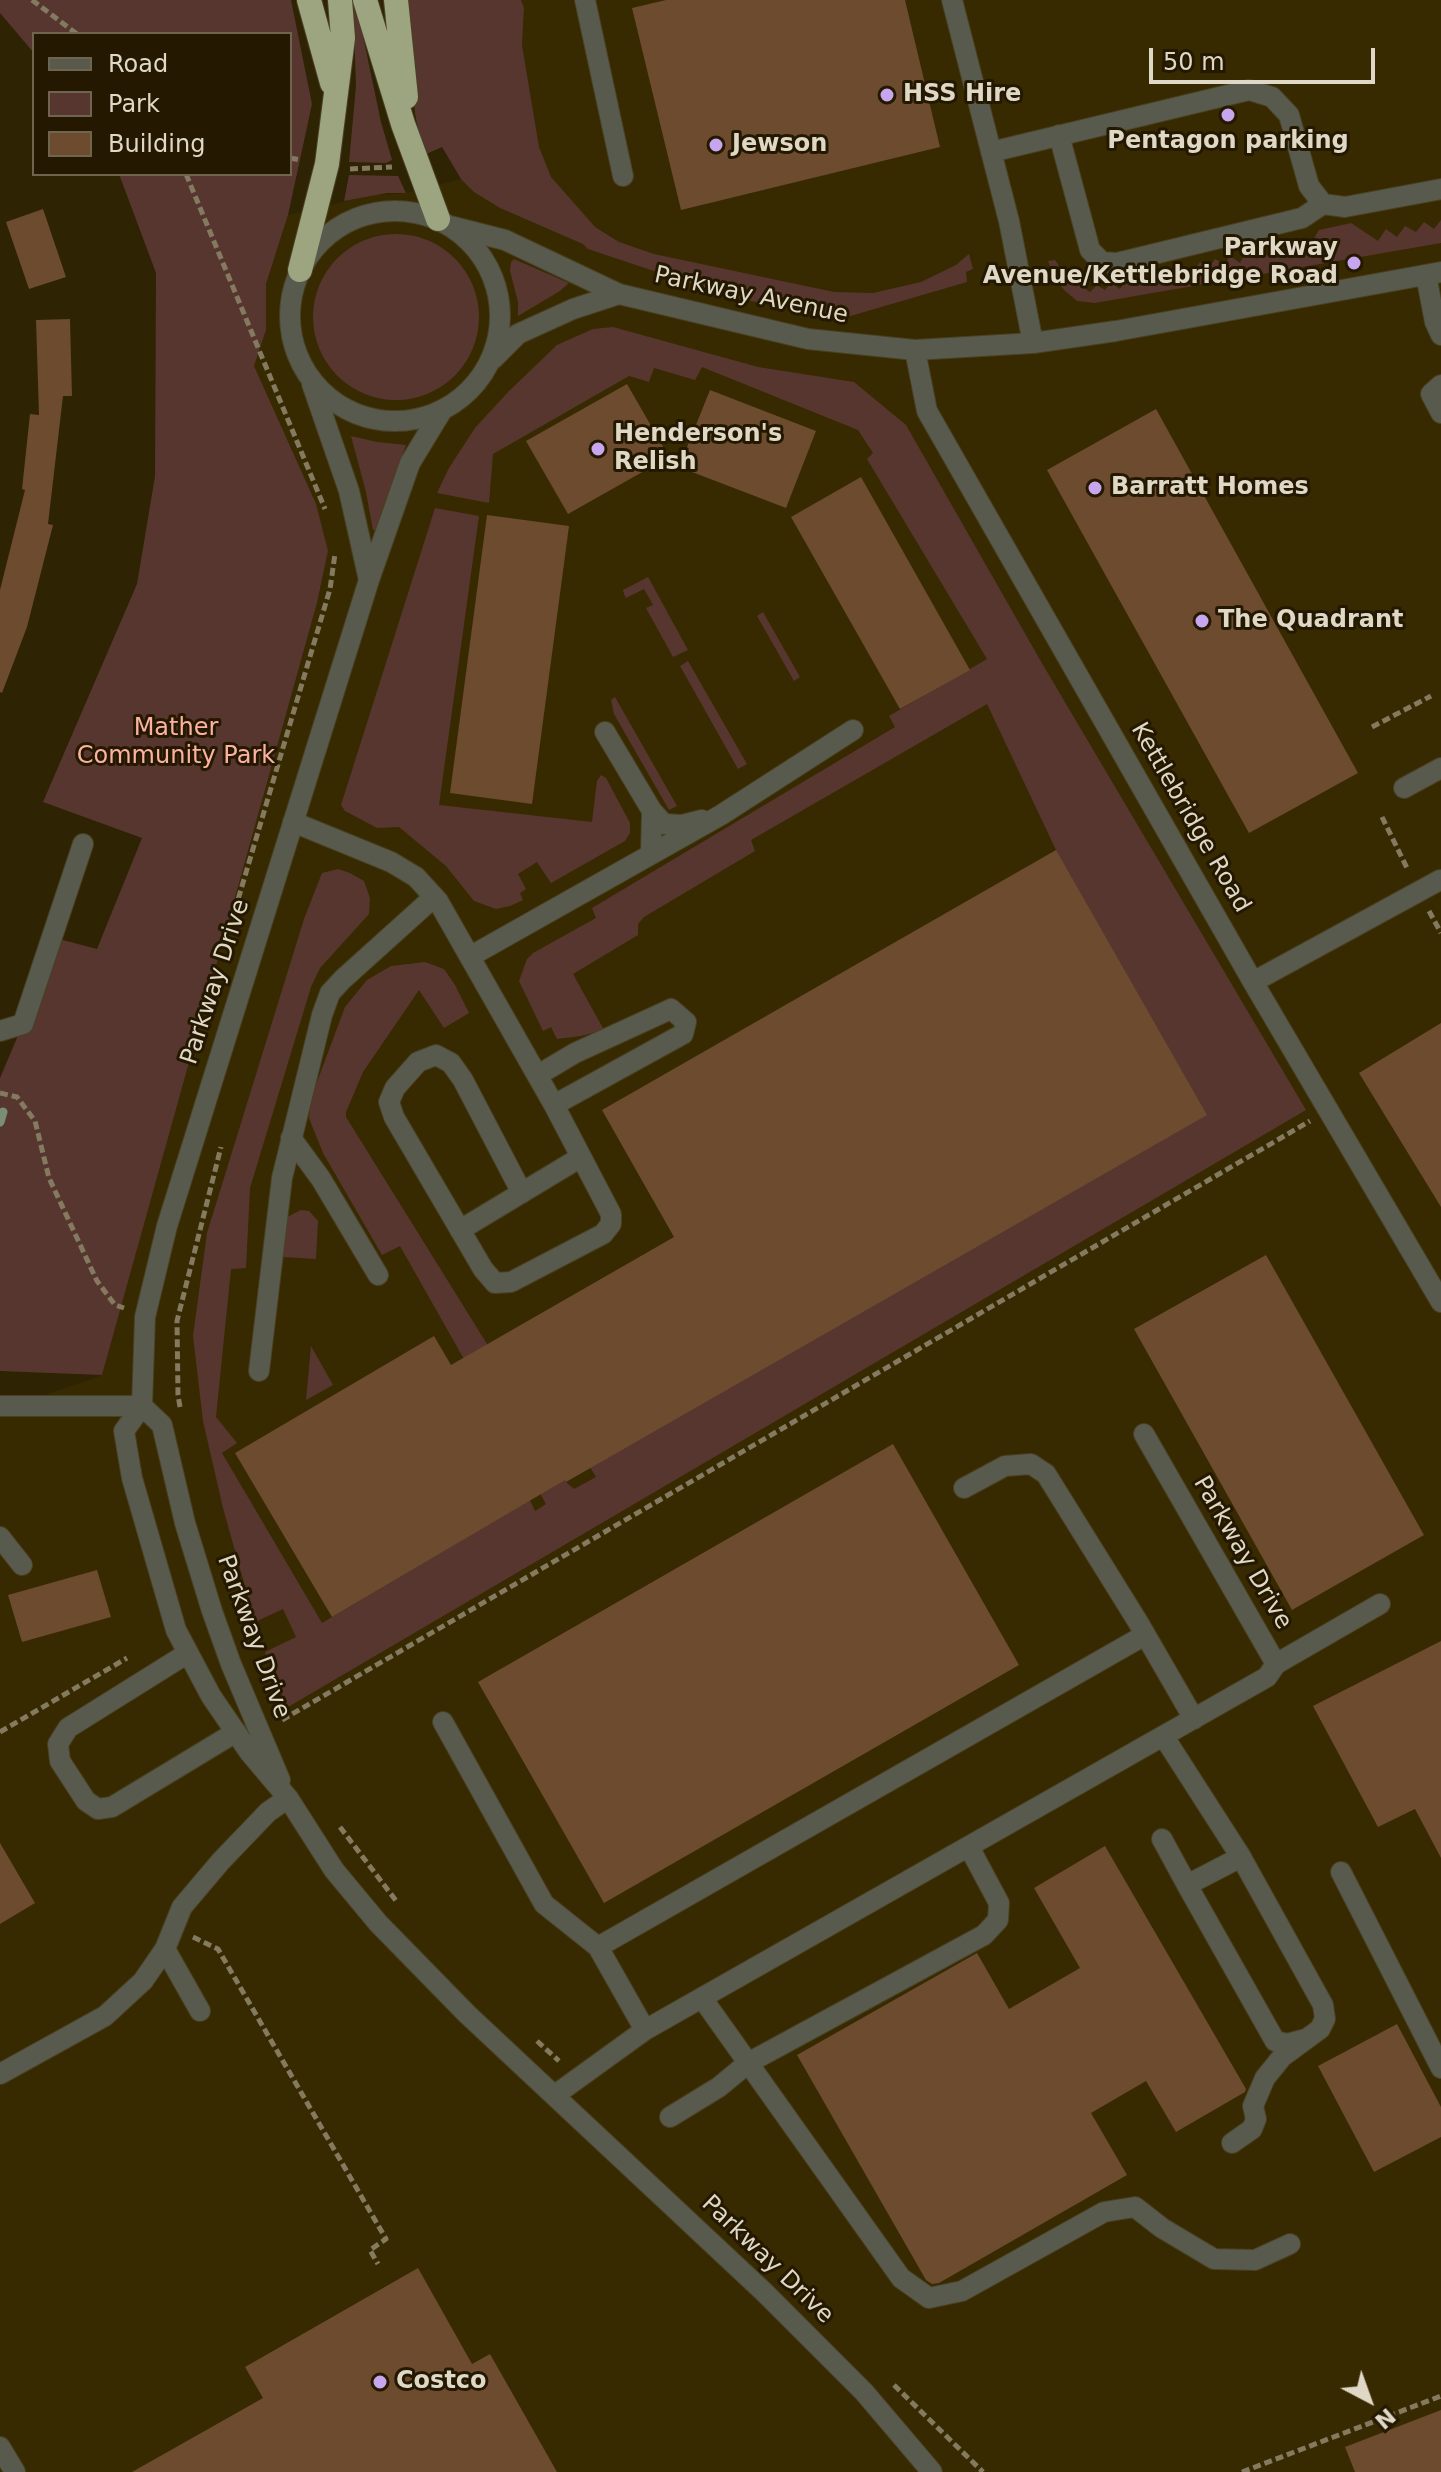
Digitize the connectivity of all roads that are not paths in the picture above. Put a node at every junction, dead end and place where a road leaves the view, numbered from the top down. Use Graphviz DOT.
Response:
graph roads {
  1 [pos="309,0"];
  2 [pos="340,0"];
  3 [pos="365,0"];
  4 [pos="396,0"];
  5 [pos="585,0"];
  6 [pos="952,0"];
  7 [pos="336,97"];
  8 [pos="403,124"];
  9 [pos="1059,135"];
  10 [pos="991,152"];
  11 [pos="623,176"];
  12 [pos="1441,189"];
  13 [pos="1323,204"];
  14 [pos="444,223"];
  15 [pos="300,270"];
  16 [pos="1434,273"];
  17 [pos="619,294"];
  18 [pos="1441,335"];
  19 [pos="1033,343"];
  20 [pos="915,350"];
  21 [pos="491,362"];
  22 [pos="310,380"];
  23 [pos="1441,385"];
  24 [pos="441,412"];
  25 [pos="1441,413"];
  26 [pos="369,580"];
  27 [pos="853,730"];
  28 [pos="605,732"];
  29 [pos="1441,768"];
  30 [pos="1404,788"];
  31 [pos="652,811"];
  32 [pos="721,815"];
  33 [pos="293,822"];
  34 [pos="83,844"];
  35 [pos="651,853"];
  36 [pos="1440,880"];
  37 [pos="434,897"];
  38 [pos="471,956"];
  39 [pos="1253,982"];
  40 [pos="0,1031"];
  41 [pos="538,1075"];
  42 [pos="554,1105"];
  43 [pos="291,1138"];
  44 [pos="581,1157"];
  45 [pos="522,1193"];
  46 [pos="460,1230"];
  47 [pos="378,1275"];
  48 [pos="1441,1302"];
  49 [pos="259,1371"];
  50 [pos="0,1406"];
  51 [pos="142,1406"];
  52 [pos="1144,1434"];
  53 [pos="964,1488"];
  54 [pos="0,1537"];
  55 [pos="22,1565"];
  56 [pos="1380,1604"];
  57 [pos="1145,1635"];
  58 [pos="188,1653"];
  59 [pos="1276,1664"];
  60 [pos="1194,1719"];
  61 [pos="443,1722"];
  62 [pos="236,1732"];
  63 [pos="1164,1737"];
  64 [pos="288,1798"];
  65 [pos="1162,1839"];
  66 [pos="969,1847"];
  67 [pos="1241,1857"];
  68 [pos="1341,1872"];
  69 [pos="1187,1885"];
  70 [pos="598,1947"];
  71 [pos="165,1949"];
  72 [pos="702,1998"];
  73 [pos="200,2011"];
  74 [pos="645,2030"];
  75 [pos="1306,2039"];
  76 [pos="748,2063"];
  77 [pos="1441,2068"];
  78 [pos="0,2074"];
  79 [pos="555,2095"];
  80 [pos="670,2117"];
  81 [pos="1232,2143"];
  82 [pos="1290,2244"];
  83 [pos="0,2447"];
  84 [pos="15,2472"];
  85 [pos="932,2472"];
  1 -- 7 [label="highway"];
  2 -- 7 [label="highway"];
  3 -- 8 [label="highway"];
  4 -- 8 [label="highway"];
  5 -- 11 [label="street"];
  6 -- 10 [label="street"];
  7 -- 15 [label="highway"];
  8 -- 14 [label="highway"];
  9 -- 10 [label="street"];
  9 -- 13 [label="street"];
  9 -- 13 [label="street"];
  10 -- 19 [label="street"];
  12 -- 13 [label="street"];
  14 -- 15 [label="street"];
  14 -- 17 [label="street, Parkway Avenue"];
  14 -- 21 [label="street"];
  15 -- 22 [label="street"];
  16 -- 18 [label="street"];
  16 -- 19 [label="street, Parkway Avenue"];
  17 -- 20 [label="street, Parkway Avenue"];
  17 -- 21 [label="street, Parkway Avenue"];
  19 -- 20 [label="street, Parkway Avenue"];
  20 -- 39 [label="street, Kettlebridge Road"];
  21 -- 24 [label="street"];
  22 -- 24 [label="street"];
  22 -- 26 [label="street"];
  23 -- 25 [label="street"];
  24 -- 26 [label="street, Parkway Drive"];
  26 -- 33 [label="street, Parkway Drive"];
  27 -- 32 [label="street"];
  28 -- 31 [label="street"];
  29 -- 30 [label="street"];
  31 -- 32 [label="street"];
  31 -- 35 [label="street"];
  32 -- 35 [label="street"];
  33 -- 37 [label="street"];
  33 -- 51 [label="street, Parkway Drive"];
  34 -- 40 [label="street"];
  35 -- 38 [label="street"];
  36 -- 39 [label="street"];
  37 -- 38 [label="street"];
  37 -- 43 [label="street"];
  38 -- 41 [label="street"];
  39 -- 48 [label="street, Kettlebridge Road"];
  41 -- 42 [label="street"];
  41 -- 42 [label="street"];
  42 -- 44 [label="street"];
  43 -- 47 [label="street"];
  43 -- 49 [label="street"];
  44 -- 45 [label="street"];
  44 -- 46 [label="street"];
  45 -- 46 [label="street"];
  45 -- 46 [label="street"];
  50 -- 51 [label="street"];
  51 -- 58 [label="street, Parkway Drive"];
  51 -- 64 [label="street, Parkway Drive"];
  52 -- 59 [label="street, Parkway Drive"];
  53 -- 57 [label="street"];
  54 -- 55 [label="street"];
  56 -- 59 [label="street"];
  57 -- 60 [label="street"];
  57 -- 70 [label="street"];
  58 -- 62 [label="street, Parkway Drive"];
  58 -- 62 [label="street"];
  59 -- 60 [label="street, Parkway Drive"];
  60 -- 63 [label="street, Parkway Drive"];
  61 -- 70 [label="street"];
  62 -- 64 [label="street, Parkway Drive"];
  63 -- 66 [label="street, Parkway Drive"];
  63 -- 67 [label="street"];
  64 -- 71 [label="street"];
  64 -- 79 [label="street, Parkway Drive"];
  65 -- 69 [label="street"];
  66 -- 72 [label="street, Parkway Drive"];
  66 -- 76 [label="street"];
  67 -- 69 [label="street"];
  67 -- 75 [label="street"];
  68 -- 77 [label="street"];
  69 -- 75 [label="street"];
  70 -- 74 [label="street"];
  71 -- 73 [label="street"];
  71 -- 78 [label="street"];
  72 -- 74 [label="street, Parkway Drive"];
  72 -- 76 [label="street"];
  74 -- 79 [label="street, Parkway Drive"];
  75 -- 81 [label="street"];
  76 -- 80 [label="street"];
  76 -- 82 [label="street"];
  79 -- 85 [label="street, Parkway Drive"];
  83 -- 84 [label="street"];
}
